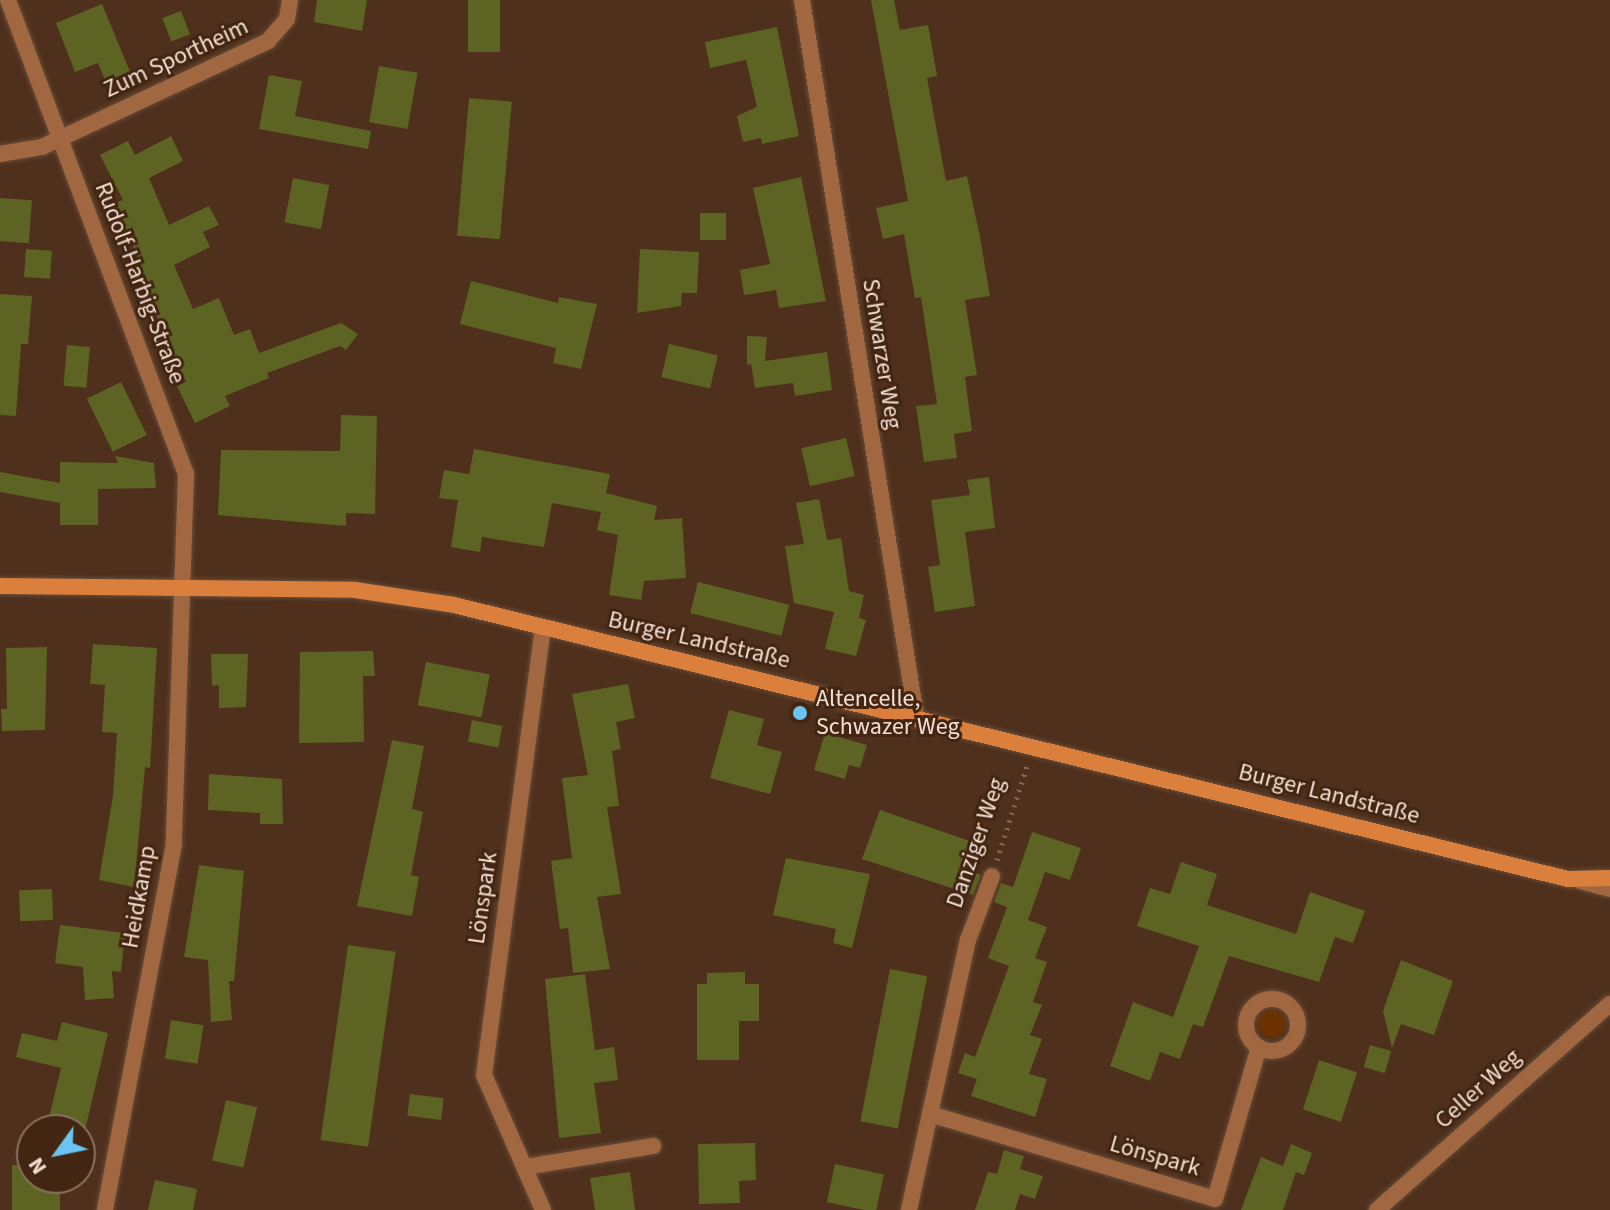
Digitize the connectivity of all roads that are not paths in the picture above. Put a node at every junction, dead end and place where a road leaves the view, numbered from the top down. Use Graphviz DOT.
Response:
graph roads {
  1 [pos="8,0"];
  2 [pos="290,0"];
  3 [pos="802,0"];
  4 [pos="60,139"];
  5 [pos="0,154"];
  6 [pos="0,586"];
  7 [pos="185,589"];
  8 [pos="543,628"];
  9 [pos="916,716"];
  10 [pos="992,876"];
  11 [pos="1610,878"];
  12 [pos="1568,879"];
  13 [pos="1610,890"];
  14 [pos="1610,1004"];
  15 [pos="1259,1047"];
  16 [pos="930,1114"];
  17 [pos="653,1146"];
  18 [pos="525,1167"];
  19 [pos="105,1210"];
  20 [pos="543,1210"];
  21 [pos="909,1210"];
  22 [pos="1377,1210"];
  1 -- 4 [label="street, Rudolf-Harbig-Straße"];
  2 -- 4 [label="street, Zum Sportheim"];
  3 -- 9 [label="street, Schwarzer Weg"];
  4 -- 5 [label="street, Zum Sportheim"];
  4 -- 7 [label="street, Rudolf-Harbig-Straße"];
  6 -- 7 [label="street, Burger Landstraße"];
  7 -- 8 [label="street, Burger Landstraße"];
  7 -- 19 [label="street, Heidkamp"];
  8 -- 9 [label="street, Burger Landstraße"];
  8 -- 18 [label="street, Lönspark"];
  9 -- 12 [label="street, Burger Landstraße"];
  10 -- 16 [label="street, Danziger Weg"];
  11 -- 12 [label="street, Burger Landstraße"];
  12 -- 13 [label="lane"];
  14 -- 22 [label="street, Celler Weg"];
  15 -- 16 [label="street, Lönspark"];
  16 -- 21 [label="street"];
  17 -- 18 [label="street"];
  18 -- 20 [label="street, Lönspark"];
}
